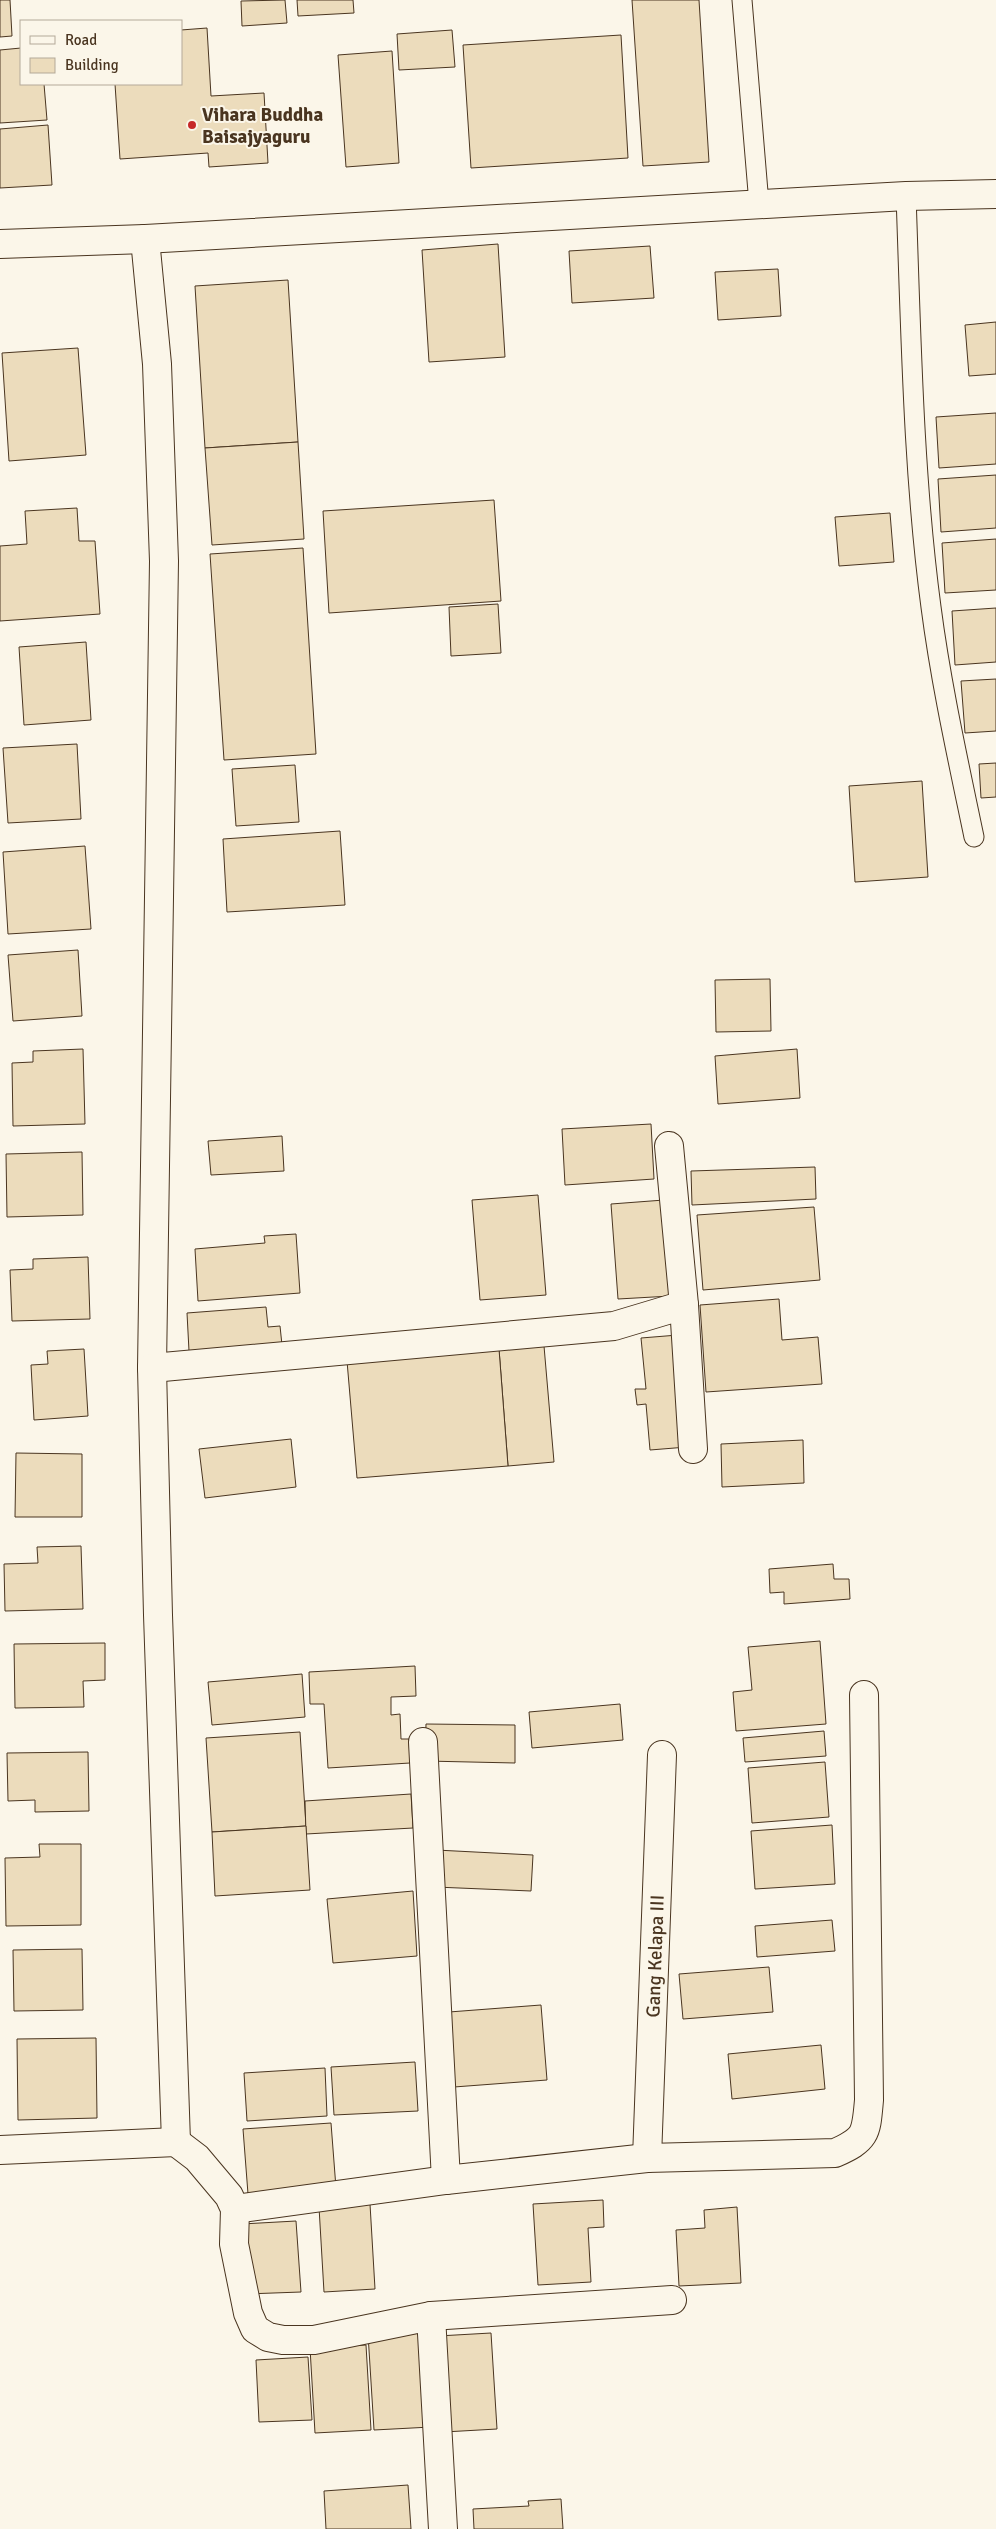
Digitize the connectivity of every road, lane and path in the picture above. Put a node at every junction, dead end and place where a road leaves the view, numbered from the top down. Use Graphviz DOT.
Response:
graph roads {
  1 [pos="742,0"];
  2 [pos="996,194"];
  3 [pos="906,196"];
  4 [pos="759,204"];
  5 [pos="145,239"];
  6 [pos="0,244"];
  7 [pos="974,837"];
  8 [pos="669,1146"];
  9 [pos="684,1305"];
  10 [pos="152,1368"];
  11 [pos="693,1449"];
  12 [pos="864,1695"];
  13 [pos="423,1742"];
  14 [pos="662,1755"];
  15 [pos="176,2142"];
  16 [pos="0,2150"];
  17 [pos="647,2158"];
  18 [pos="446,2180"];
  19 [pos="235,2209"];
  20 [pos="672,2300"];
  21 [pos="431,2316"];
  22 [pos="443,2529"];
  1 -- 4 [label="lane"];
  2 -- 3 [label="street"];
  3 -- 4 [label="street"];
  3 -- 7 [label="lane"];
  4 -- 5 [label="street"];
  5 -- 6 [label="street"];
  5 -- 10 [label="street"];
  8 -- 9 [label="street"];
  9 -- 10 [label="street"];
  9 -- 11 [label="street"];
  10 -- 15 [label="street"];
  12 -- 17 [label="street"];
  13 -- 18 [label="street"];
  14 -- 17 [label="street, Gang Kelapa III"];
  15 -- 16 [label="street"];
  15 -- 19 [label="street"];
  17 -- 18 [label="street"];
  18 -- 19 [label="street"];
  19 -- 21 [label="street"];
  20 -- 21 [label="street"];
  21 -- 22 [label="street"];
}
